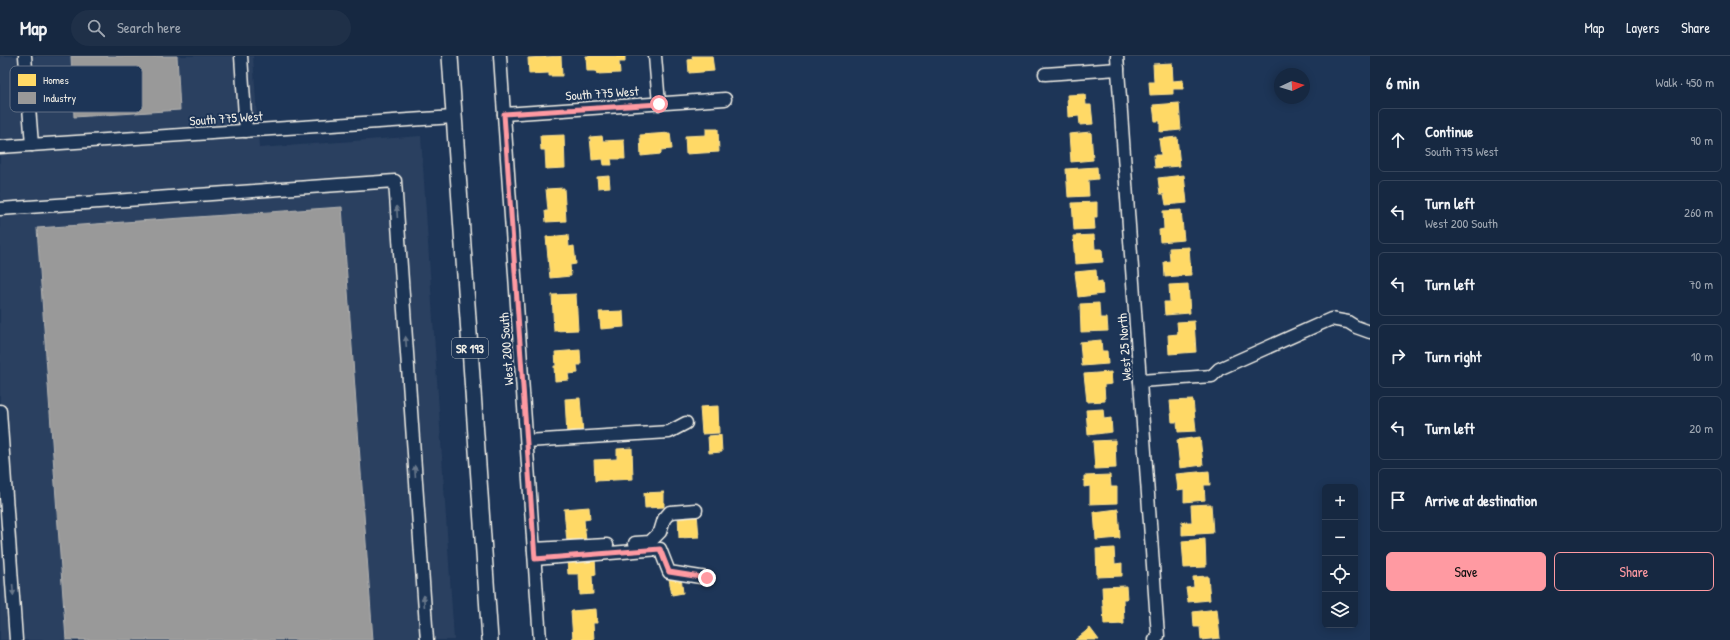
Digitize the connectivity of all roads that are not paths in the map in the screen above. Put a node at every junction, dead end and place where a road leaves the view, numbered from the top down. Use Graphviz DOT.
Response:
graph roads {
  1 [pos="25,56"];
  2 [pos="241,56"];
  3 [pos="450,56"];
  4 [pos="500,56"];
  5 [pos="655,56"];
  6 [pos="1117,56"];
  7 [pos="26,66"];
  8 [pos="1118,69"];
  9 [pos="1045,74"];
  10 [pos="725,99"];
  11 [pos="659,104"];
  12 [pos="29,112"];
  13 [pos="504,114"];
  14 [pos="454,117"];
  15 [pos="246,131"];
  16 [pos="32,145"];
  17 [pos="0,147"];
  18 [pos="0,209"];
  19 [pos="1370,332"];
  20 [pos="1140,381"];
  21 [pos="0,411"];
  22 [pos="686,423"];
  23 [pos="1,426"];
  24 [pos="527,441"];
  25 [pos="1,445"];
  26 [pos="696,510"];
  27 [pos="534,554"];
  28 [pos="707,578"];
  29 [pos="1157,638"];
  30 [pos="16,640"];
  31 [pos="426,640"];
  32 [pos="490,640"];
  33 [pos="540,640"];
  1 -- 7 [label="street"];
  2 -- 15 [label="street"];
  3 -- 14 [label="main road, SR 193"];
  4 -- 13 [label="street, West 200 South"];
  5 -- 11 [label="street"];
  6 -- 8 [label="street, West 25 North"];
  8 -- 9 [label="street"];
  8 -- 20 [label="street, West 25 North"];
  10 -- 11 [label="street, South 775 West"];
  11 -- 13 [label="street, South 775 West"];
  12 -- 16 [label="street"];
  13 -- 24 [label="street, West 200 South"];
  14 -- 15 [label="street, South 775 West"];
  14 -- 32 [label="main road, SR 193"];
  15 -- 16 [label="street, South 775 West"];
  16 -- 17 [label="street, South 775 West"];
  31 -- 18 [label="street, one-way"];
  19 -- 20 [label="street"];
  20 -- 29 [label="street, West 25 North"];
  21 -- 23 [label="street"];
  22 -- 24 [label="street"];
  23 -- 25 [label="street"];
  24 -- 27 [label="street, West 200 South"];
  25 -- 30 [label="street, one-way"];
  26 -- 27 [label="street"];
  27 -- 28 [label="street"];
  27 -- 33 [label="street, West 200 South"];
}
